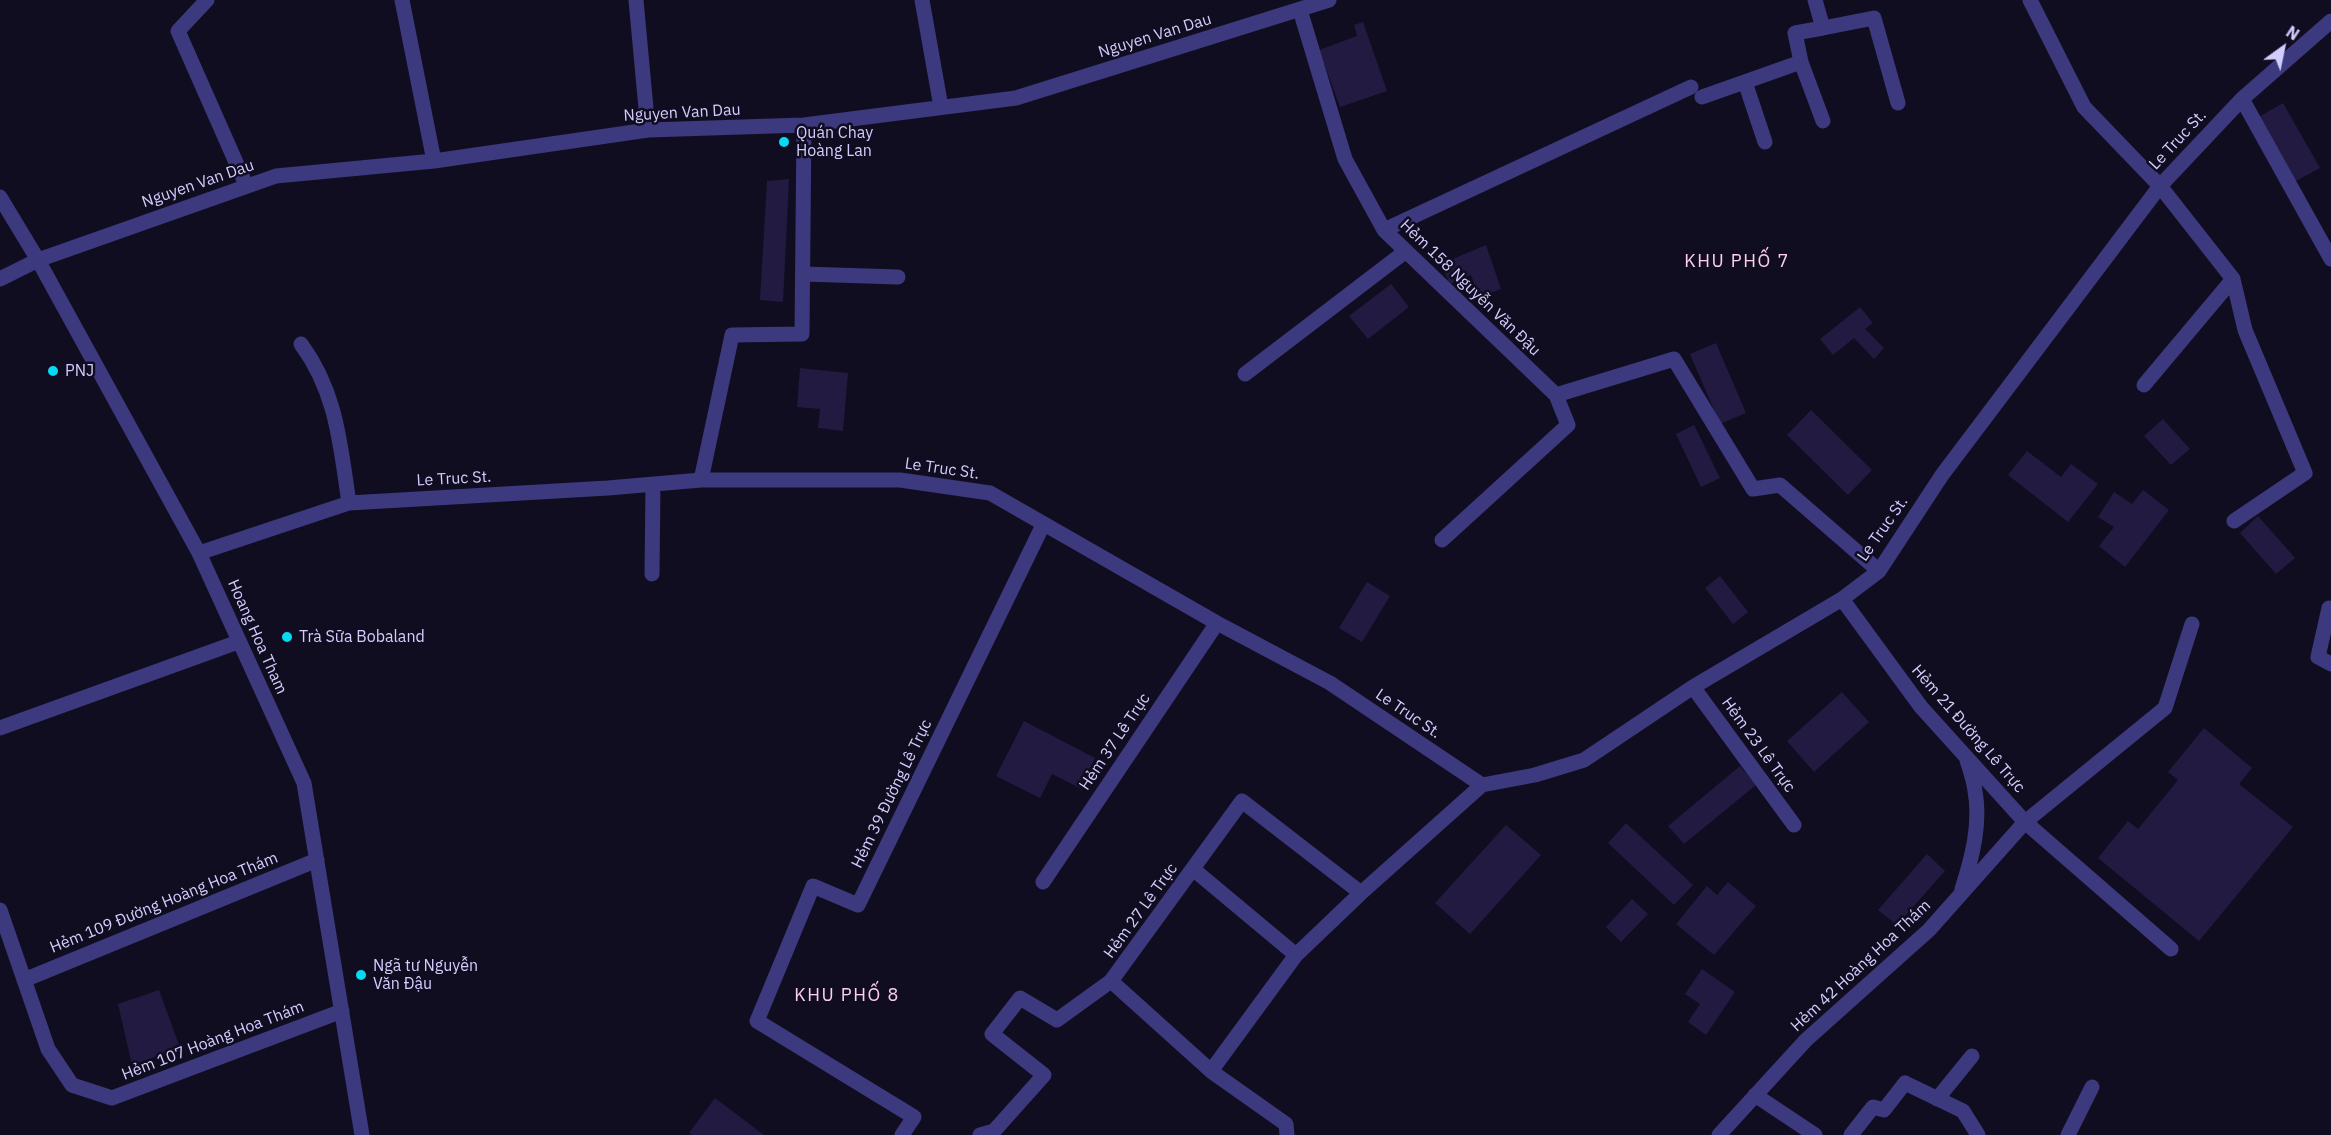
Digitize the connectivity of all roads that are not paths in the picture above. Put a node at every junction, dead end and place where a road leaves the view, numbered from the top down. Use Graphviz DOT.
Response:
graph roads {
  1 [pos="207,0"];
  2 [pos="402,0"];
  3 [pos="636,0"];
  4 [pos="922,0"];
  5 [pos="1329,0"];
  6 [pos="1815,0"];
  7 [pos="2030,0"];
  8 [pos="1300,10"];
  9 [pos="2331,21"];
  10 [pos="1823,28"];
  11 [pos="1801,62"];
  12 [pos="1744,82"];
  13 [pos="2242,99"];
  14 [pos="1898,103"];
  15 [pos="941,107"];
  16 [pos="1823,121"];
  17 [pos="804,125"];
  18 [pos="648,130"];
  19 [pos="1765,142"];
  20 [pos="434,160"];
  21 [pos="246,185"];
  22 [pos="2160,186"];
  23 [pos="0,197"];
  24 [pos="1384,230"];
  25 [pos="1406,250"];
  26 [pos="2331,259"];
  27 [pos="38,260"];
  28 [pos="803,274"];
  29 [pos="898,278"];
  30 [pos="0,279"];
  31 [pos="2233,279"];
  32 [pos="301,344"];
  33 [pos="1245,374"];
  34 [pos="2144,385"];
  35 [pos="1556,395"];
  36 [pos="700,480"];
  37 [pos="653,485"];
  38 [pos="350,502"];
  39 [pos="2234,521"];
  40 [pos="1043,525"];
  41 [pos="1442,540"];
  42 [pos="199,553"];
  43 [pos="1879,571"];
  44 [pos="652,574"];
  45 [pos="1842,599"];
  46 [pos="2329,608"];
  47 [pos="1217,623"];
  48 [pos="2192,624"];
  49 [pos="238,642"];
  50 [pos="2331,663"];
  51 [pos="1693,687"];
  52 [pos="0,728"];
  53 [pos="1966,757"];
  54 [pos="1482,785"];
  55 [pos="2025,822"];
  56 [pos="1794,825"];
  57 [pos="317,860"];
  58 [pos="1193,869"];
  59 [pos="1043,882"];
  60 [pos="1361,893"];
  61 [pos="1960,895"];
  62 [pos="0,910"];
  63 [pos="2171,949"];
  64 [pos="1296,955"];
  65 [pos="24,980"];
  66 [pos="1112,981"];
  67 [pos="342,1011"];
  68 [pos="1972,1056"];
  69 [pos="1211,1071"];
  70 [pos="2092,1087"];
  71 [pos="1755,1095"];
  72 [pos="1937,1099"];
  73 [pos="362,1135"];
  74 [pos="902,1135"];
  75 [pos="980,1135"];
  76 [pos="1287,1135"];
  77 [pos="1719,1135"];
  78 [pos="1815,1135"];
  79 [pos="1851,1135"];
  80 [pos="1978,1135"];
  81 [pos="2068,1135"];
  1 -- 21 [label="street"];
  2 -- 20 [label="street"];
  3 -- 18 [label="street"];
  4 -- 15 [label="street"];
  5 -- 8 [label="street, Nguyen Van Dau"];
  6 -- 10 [label="street"];
  7 -- 22 [label="street"];
  8 -- 15 [label="street, Nguyen Van Dau"];
  8 -- 24 [label="street, Hẻm 158 Nguyễn Văn Đậu"];
  9 -- 13 [label="street, Le Truc St."];
  10 -- 11 [label="street"];
  10 -- 14 [label="street"];
  11 -- 12 [label="street"];
  11 -- 16 [label="street"];
  12 -- 19 [label="street"];
  12 -- 24 [label="street"];
  13 -- 22 [label="street, Le Truc St."];
  13 -- 26 [label="street"];
  15 -- 17 [label="street, Nguyen Van Dau"];
  17 -- 18 [label="street, Nguyen Van Dau"];
  17 -- 28 [label="street"];
  18 -- 20 [label="street, Nguyen Van Dau"];
  20 -- 21 [label="street, Nguyen Van Dau"];
  21 -- 27 [label="street, Nguyen Van Dau"];
  22 -- 31 [label="street"];
  22 -- 43 [label="street, Le Truc St."];
  23 -- 27 [label="street, Hoang Hoa Tham"];
  24 -- 25 [label="street, Hẻm 158 Nguyễn Văn Đậu"];
  25 -- 33 [label="street"];
  25 -- 35 [label="street, Hẻm 158 Nguyễn Văn Đậu"];
  27 -- 30 [label="street, Nguyen Van Dau"];
  27 -- 42 [label="street, Hoang Hoa Tham"];
  28 -- 29 [label="street"];
  28 -- 36 [label="street"];
  31 -- 34 [label="street"];
  31 -- 39 [label="street"];
  32 -- 38 [label="street"];
  35 -- 41 [label="street, Hẻm 158 Nguyễn Văn Đậu"];
  35 -- 43 [label="street"];
  36 -- 37 [label="street, Le Truc St."];
  36 -- 40 [label="street, Le Truc St."];
  37 -- 38 [label="street, Le Truc St."];
  37 -- 44 [label="street"];
  38 -- 42 [label="street, Le Truc St."];
  40 -- 47 [label="street, Le Truc St."];
  40 -- 74 [label="street, Hẻm 39 Đường Lê Trực"];
  42 -- 49 [label="street, Hoang Hoa Tham"];
  43 -- 45 [label="street, Le Truc St."];
  45 -- 51 [label="street, Le Truc St."];
  45 -- 53 [label="street, Hẻm 21 Đường Lê Trực"];
  46 -- 50 [label="street"];
  47 -- 54 [label="street, Le Truc St."];
  47 -- 59 [label="street, Hẻm 37 Lê Trực"];
  48 -- 55 [label="street"];
  49 -- 52 [label="street"];
  49 -- 57 [label="street, Hoang Hoa Tham"];
  51 -- 54 [label="street, Le Truc St."];
  51 -- 56 [label="street, Hẻm 23 Lê Trực"];
  53 -- 55 [label="street, Hẻm 21 Đường Lê Trực"];
  53 -- 61 [label="street"];
  54 -- 60 [label="street"];
  55 -- 61 [label="street, Hẻm 42 Hoàng Hoa Thám"];
  55 -- 63 [label="street, Hẻm 21 Đường Lê Trực"];
  57 -- 65 [label="street, Hẻm 109 Đường Hoàng Hoa Thám"];
  57 -- 67 [label="street, Hoang Hoa Tham"];
  58 -- 60 [label="street, Hẻm 27 Lê Trực"];
  58 -- 64 [label="street"];
  58 -- 66 [label="street, Hẻm 27 Lê Trực"];
  60 -- 64 [label="street"];
  61 -- 71 [label="street, Hẻm 42 Hoàng Hoa Thám"];
  62 -- 65 [label="street, Hẻm 107 Hoàng Hoa Thám"];
  64 -- 69 [label="street"];
  65 -- 67 [label="street, Hẻm 107 Hoàng Hoa Thám"];
  66 -- 69 [label="street, Hẻm 27 Lê Trực"];
  66 -- 75 [label="street"];
  67 -- 73 [label="street, Hoang Hoa Tham"];
  68 -- 72 [label="street"];
  69 -- 76 [label="street, Hẻm 27 Lê Trực"];
  70 -- 81 [label="street"];
  71 -- 77 [label="street, Hẻm 42 Hoàng Hoa Thám"];
  71 -- 78 [label="street"];
  72 -- 79 [label="street"];
  72 -- 80 [label="street"];
}
